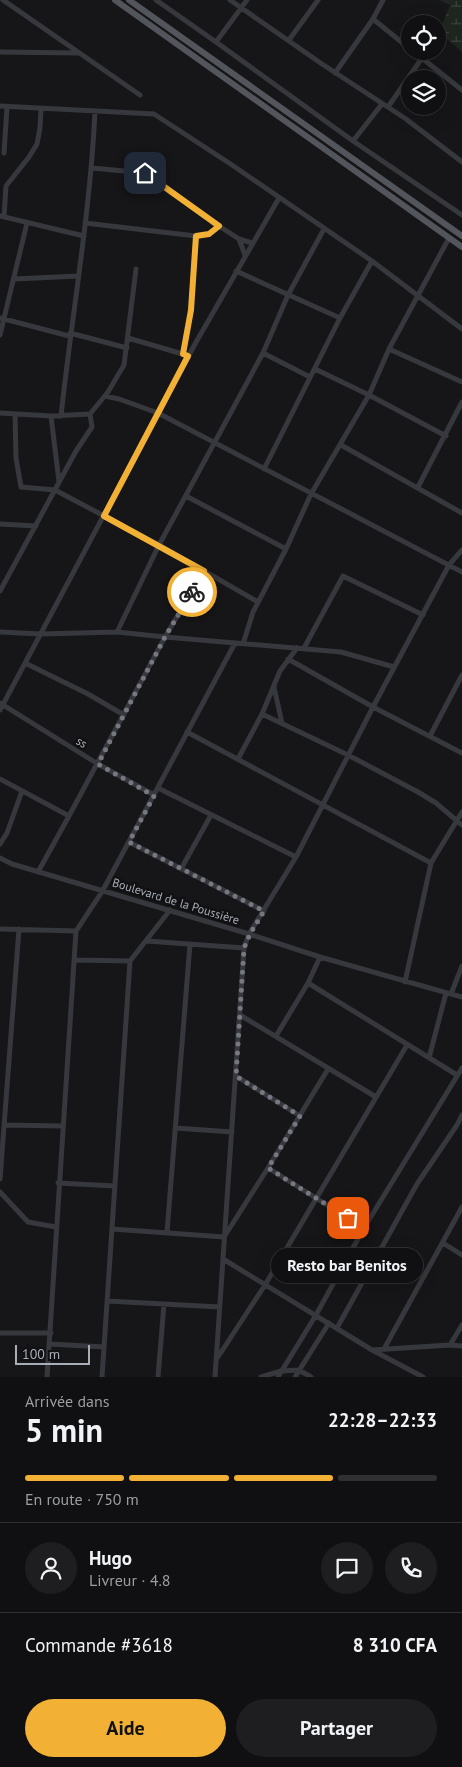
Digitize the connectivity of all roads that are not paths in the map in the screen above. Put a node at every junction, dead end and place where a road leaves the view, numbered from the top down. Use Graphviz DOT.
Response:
graph roads {
  1 [pos="3,0"];
  2 [pos="115,0"];
  3 [pos="129,0"];
  4 [pos="156,0"];
  5 [pos="230,0"];
  6 [pos="247,0"];
  7 [pos="318,0"];
  8 [pos="383,0"];
  9 [pos="241,8"];
  10 [pos="373,19"];
  11 [pos="289,40"];
  12 [pos="216,42"];
  13 [pos="401,42"];
  14 [pos="0,52"];
  15 [pos="79,53"];
  16 [pos="421,60"];
  17 [pos="424,60"];
  18 [pos="335,73"];
  19 [pos="462,90"];
  20 [pos="140,95"];
  21 [pos="382,104"];
  22 [pos="0,106"];
  23 [pos="7,107"];
  24 [pos="388,108"];
  25 [pos="41,109"];
  26 [pos="95,112"];
  27 [pos="352,141"];
  28 [pos="4,154"];
  29 [pos="462,162"];
  30 [pos="92,168"];
  31 [pos="0,186"];
  32 [pos="6,186"];
  33 [pos="279,198"];
  34 [pos="462,215"];
  35 [pos="2,217"];
  36 [pos="27,223"];
  37 [pos="85,223"];
  38 [pos="219,226"];
  39 [pos="324,229"];
  40 [pos="84,236"];
  41 [pos="196,236"];
  42 [pos="462,236"];
  43 [pos="449,238"];
  44 [pos="239,239"];
  45 [pos="252,244"];
  46 [pos="462,247"];
  47 [pos="245,255"];
  48 [pos="372,262"];
  49 [pos="136,269"];
  50 [pos="236,271"];
  51 [pos="78,276"];
  52 [pos="14,279"];
  53 [pos="418,294"];
  54 [pos="288,295"];
  55 [pos="2,318"];
  56 [pos="340,318"];
  57 [pos="462,329"];
  58 [pos="70,334"];
  59 [pos="0,335"];
  60 [pos="128,338"];
  61 [pos="127,348"];
  62 [pos="389,349"];
  63 [pos="263,353"];
  64 [pos="186,355"];
  65 [pos="314,369"];
  66 [pos="310,377"];
  67 [pos="462,382"];
  68 [pos="368,395"];
  69 [pos="105,396"];
  70 [pos="462,402"];
  71 [pos="461,409"];
  72 [pos="0,413"];
  73 [pos="158,413"];
  74 [pos="15,414"];
  75 [pos="90,414"];
  76 [pos="51,416"];
  77 [pos="60,416"];
  78 [pos="446,436"];
  79 [pos="214,443"];
  80 [pos="341,445"];
  81 [pos="264,469"];
  82 [pos="59,483"];
  83 [pos="418,488"];
  84 [pos="55,490"];
  85 [pos="311,494"];
  86 [pos="186,496"];
  87 [pos="462,513"];
  88 [pos="104,516"];
  89 [pos="0,524"];
  90 [pos="36,526"];
  91 [pos="159,545"];
  92 [pos="286,549"];
  93 [pos="462,550"];
  94 [pos="450,565"];
  95 [pos="204,571"];
  96 [pos="462,572"];
  97 [pos="0,578"];
  98 [pos="6,578"];
  99 [pos="0,591"];
  100 [pos="258,602"];
  101 [pos="423,615"];
  102 [pos="0,632"];
  103 [pos="117,632"];
  104 [pos="41,634"];
  105 [pos="165,637"];
  106 [pos="235,643"];
  107 [pos="243,644"];
  108 [pos="297,648"];
  109 [pos="304,648"];
  110 [pos="288,659"];
  111 [pos="25,663"];
  112 [pos="394,666"];
  113 [pos="462,675"];
  114 [pos="274,686"];
  115 [pos="1,706"];
  116 [pos="373,707"];
  117 [pos="262,714"];
  118 [pos="124,715"];
  119 [pos="282,723"];
  120 [pos="188,732"];
  121 [pos="430,736"];
  122 [pos="462,753"];
  123 [pos="348,755"];
  124 [pos="238,759"];
  125 [pos="98,764"];
  126 [pos="0,779"];
  127 [pos="158,788"];
  128 [pos="22,791"];
  129 [pos="154,796"];
  130 [pos="324,805"];
  131 [pos="462,812"];
  132 [pos="211,815"];
  133 [pos="70,816"];
  134 [pos="459,823"];
  135 [pos="129,842"];
  136 [pos="0,844"];
  137 [pos="296,857"];
  138 [pos="0,858"];
  139 [pos="431,863"];
  140 [pos="182,869"];
  141 [pos="38,872"];
  142 [pos="103,890"];
  143 [pos="170,910"];
  144 [pos="264,911"];
  145 [pos="0,929"];
  146 [pos="18,929"];
  147 [pos="76,931"];
  148 [pos="250,934"];
  149 [pos="147,941"];
  150 [pos="190,944"];
  151 [pos="244,948"];
  152 [pos="320,957"];
  153 [pos="75,960"];
  154 [pos="130,961"];
  155 [pos="462,966"];
  156 [pos="405,982"];
  157 [pos="308,983"];
  158 [pos="449,993"];
  159 [pos="462,997"];
  160 [pos="240,1015"];
  161 [pos="276,1036"];
  162 [pos="406,1045"];
  163 [pos="429,1058"];
  164 [pos="462,1068"];
  165 [pos="328,1069"];
  166 [pos="457,1075"];
  167 [pos="236,1076"];
  168 [pos="376,1097"];
  169 [pos="462,1115"];
  170 [pos="300,1116"];
  171 [pos="457,1124"];
  172 [pos="5,1125"];
  173 [pos="63,1126"];
  174 [pos="176,1128"];
  175 [pos="462,1129"];
  176 [pos="232,1132"];
  177 [pos="268,1168"];
  178 [pos="0,1179"];
  179 [pos="58,1183"];
  180 [pos="115,1186"];
  181 [pos="0,1192"];
  182 [pos="316,1197"];
  183 [pos="462,1207"];
  184 [pos="56,1227"];
  185 [pos="364,1228"];
  186 [pos="112,1229"];
  187 [pos="167,1232"];
  188 [pos="224,1237"];
  189 [pos="443,1243"];
  190 [pos="462,1255"];
  191 [pos="223,1259"];
  192 [pos="265,1285"];
  193 [pos="107,1301"];
  194 [pos="164,1304"];
  195 [pos="220,1307"];
  196 [pos="316,1315"];
  197 [pos="329,1323"];
  198 [pos="462,1325"];
  199 [pos="336,1328"];
  200 [pos="0,1333"];
  201 [pos="51,1333"];
  202 [pos="50,1344"];
  203 [pos="450,1345"];
  204 [pos="462,1346"];
  205 [pos="104,1347"];
  206 [pos="384,1349"];
  207 [pos="372,1350"];
  208 [pos="217,1359"];
  209 [pos="300,1370"];
  210 [pos="281,1371"];
  211 [pos="47,1377"];
  212 [pos="102,1377"];
  213 [pos="158,1377"];
  214 [pos="215,1377"];
  215 [pos="261,1377"];
  216 [pos="278,1377"];
  217 [pos="295,1377"];
  218 [pos="311,1377"];
  219 [pos="423,1377"];
  1 -- 15 [label="street"];
  2 -- 43 [label="main road"];
  3 -- 42 [label="main road"];
  4 -- 12 [label="street"];
  5 -- 9 [label="street"];
  6 -- 9 [label="street"];
  7 -- 11 [label="street"];
  8 -- 10 [label="street"];
  9 -- 11 [label="street"];
  9 -- 12 [label="street"];
  10 -- 13 [label="street"];
  10 -- 18 [label="street"];
  11 -- 18 [label="street"];
  12 -- 27 [label="street"];
  14 -- 15 [label="street"];
  15 -- 20 [label="street"];
  16 -- 24 [label="street"];
  17 -- 19 [label="street"];
  18 -- 21 [label="street"];
  21 -- 24 [label="street"];
  21 -- 27 [label="street"];
  22 -- 23 [label="street"];
  23 -- 25 [label="street"];
  23 -- 28 [label="street"];
  24 -- 29 [label="street"];
  25 -- 26 [label="street"];
  25 -- 32 [label="street"];
  26 -- 30 [label="street"];
  26 -- 33 [label="street"];
  27 -- 34 [label="street"];
  30 -- 37 [label="street"];
  30 -- 38 [label="street"];
  31 -- 32 [label="street"];
  32 -- 35 [label="street"];
  33 -- 39 [label="street"];
  33 -- 45 [label="street"];
  35 -- 36 [label="street"];
  36 -- 40 [label="street"];
  36 -- 52 [label="street"];
  37 -- 40 [label="street"];
  37 -- 41 [label="street"];
  38 -- 41 [label="street"];
  38 -- 44 [label="street"];
  39 -- 48 [label="street"];
  39 -- 54 [label="street"];
  40 -- 51 [label="street"];
  41 -- 64 [label="street"];
  43 -- 46 [label="main road"];
  43 -- 53 [label="street"];
  44 -- 45 [label="street"];
  44 -- 47 [label="street"];
  45 -- 47 [label="street"];
  47 -- 50 [label="street"];
  48 -- 53 [label="street"];
  48 -- 56 [label="street"];
  49 -- 60 [label="street"];
  50 -- 54 [label="street"];
  50 -- 64 [label="street"];
  51 -- 52 [label="street"];
  51 -- 58 [label="street"];
  52 -- 55 [label="street"];
  53 -- 57 [label="street"];
  53 -- 62 [label="street"];
  54 -- 56 [label="street"];
  54 -- 63 [label="street"];
  55 -- 58 [label="street"];
  55 -- 59 [label="street"];
  56 -- 65 [label="street"];
  58 -- 61 [label="street"];
  58 -- 77 [label="street"];
  60 -- 61 [label="street"];
  60 -- 64 [label="street"];
  61 -- 69 [label="street"];
  62 -- 67 [label="street"];
  62 -- 68 [label="street"];
  63 -- 66 [label="street"];
  63 -- 79 [label="street"];
  64 -- 73 [label="street"];
  65 -- 66 [label="street"];
  65 -- 68 [label="street"];
  66 -- 81 [label="street"];
  68 -- 78 [label="street"];
  68 -- 80 [label="street"];
  69 -- 73 [label="street"];
  69 -- 75 [label="street"];
  70 -- 71 [label="street"];
  71 -- 78 [label="street"];
  72 -- 74 [label="street"];
  73 -- 79 [label="street"];
  73 -- 88 [label="street"];
  74 -- 76 [label="street"];
  74 -- 84 [label="street"];
  75 -- 77 [label="street"];
  75 -- 82 [label="street"];
  76 -- 77 [label="street"];
  76 -- 82 [label="street"];
  78 -- 83 [label="street"];
  79 -- 81 [label="street"];
  79 -- 86 [label="street"];
  80 -- 83 [label="street"];
  80 -- 85 [label="street"];
  81 -- 85 [label="street"];
  82 -- 84 [label="street"];
  83 -- 87 [label="street"];
  84 -- 88 [label="street"];
  84 -- 90 [label="street"];
  85 -- 92 [label="street"];
  85 -- 94 [label="street"];
  86 -- 91 [label="street"];
  86 -- 92 [label="street"];
  88 -- 91 [label="street"];
  88 -- 104 [label="street"];
  89 -- 90 [label="street"];
  90 -- 98 [label="street"];
  91 -- 95 [label="street"];
  91 -- 103 [label="street"];
  92 -- 100 [label="street"];
  93 -- 94 [label="street"];
  94 -- 96 [label="street"];
  94 -- 101 [label="street"];
  95 -- 100 [label="street"];
  95 -- 105 [label="street"];
  97 -- 98 [label="street"];
  98 -- 99 [label="street"];
  100 -- 107 [label="street"];
  101 -- 109 [label="street"];
  101 -- 112 [label="street"];
  102 -- 104 [label="street"];
  103 -- 104 [label="street"];
  103 -- 105 [label="street"];
  104 -- 111 [label="street"];
  105 -- 106 [label="street"];
  105 -- 118 [label="street"];
  106 -- 107 [label="street"];
  106 -- 120 [label="street"];
  107 -- 108 [label="street"];
  108 -- 109 [label="street"];
  108 -- 110 [label="street"];
  109 -- 112 [label="street"];
  110 -- 114 [label="street"];
  110 -- 116 [label="street"];
  111 -- 115 [label="street"];
  111 -- 118 [label="street"];
  112 -- 116 [label="street"];
  113 -- 121 [label="street"];
  114 -- 117 [label="street"];
  114 -- 119 [label="street"];
  115 -- 125 [label="street, ss"];
  116 -- 121 [label="street"];
  116 -- 123 [label="street"];
  117 -- 119 [label="street"];
  117 -- 124 [label="street"];
  118 -- 125 [label="street"];
  119 -- 123 [label="street"];
  120 -- 124 [label="street"];
  120 -- 127 [label="street"];
  121 -- 122 [label="street"];
  123 -- 130 [label="street"];
  123 -- 134 [label="street"];
  124 -- 130 [label="street"];
  125 -- 129 [label="street, ss"];
  125 -- 133 [label="street"];
  126 -- 128 [label="street"];
  127 -- 129 [label="street"];
  127 -- 132 [label="street"];
  128 -- 133 [label="street"];
  128 -- 136 [label="street"];
  129 -- 135 [label="street"];
  130 -- 137 [label="street"];
  130 -- 139 [label="street"];
  131 -- 134 [label="street"];
  132 -- 137 [label="street"];
  132 -- 140 [label="street"];
  133 -- 141 [label="street"];
  134 -- 139 [label="street"];
  135 -- 140 [label="street"];
  135 -- 142 [label="street"];
  137 -- 144 [label="street"];
  138 -- 141 [label="street, Boulevard de la Poussière"];
  139 -- 156 [label="street"];
  140 -- 144 [label="street"];
  141 -- 142 [label="street, Boulevard de la Poussière"];
  142 -- 143 [label="street, Boulevard de la Poussière"];
  142 -- 147 [label="street"];
  143 -- 148 [label="street, Boulevard de la Poussière"];
  143 -- 149 [label="street"];
  144 -- 148 [label="street"];
  145 -- 146 [label="street"];
  146 -- 147 [label="street"];
  146 -- 172 [label="street"];
  147 -- 153 [label="street"];
  148 -- 151 [label="street"];
  148 -- 152 [label="street, Boulevard de la Poussière"];
  149 -- 150 [label="street"];
  149 -- 154 [label="street"];
  150 -- 151 [label="street"];
  150 -- 174 [label="street"];
  151 -- 160 [label="street"];
  152 -- 156 [label="street, Boulevard de la Poussière"];
  152 -- 157 [label="street"];
  153 -- 154 [label="street"];
  153 -- 173 [label="street"];
  154 -- 180 [label="street"];
  155 -- 158 [label="street"];
  156 -- 158 [label="street, Boulevard de la Poussière"];
  157 -- 161 [label="street"];
  157 -- 162 [label="street"];
  158 -- 159 [label="street, Boulevard de la Poussière"];
  158 -- 163 [label="street"];
  160 -- 161 [label="street"];
  160 -- 167 [label="street"];
  161 -- 165 [label="street"];
  162 -- 163 [label="street"];
  162 -- 168 [label="street"];
  163 -- 166 [label="street"];
  164 -- 166 [label="street"];
  165 -- 168 [label="street"];
  165 -- 170 [label="street"];
  166 -- 185 [label="street"];
  167 -- 170 [label="street"];
  167 -- 176 [label="street"];
  168 -- 182 [label="street"];
  169 -- 171 [label="street"];
  170 -- 177 [label="street"];
  171 -- 175 [label="street"];
  171 -- 199 [label="street"];
  172 -- 173 [label="street"];
  172 -- 178 [label="street"];
  173 -- 179 [label="street"];
  174 -- 176 [label="street"];
  174 -- 187 [label="street"];
  176 -- 188 [label="street"];
  177 -- 182 [label="street"];
  177 -- 188 [label="street"];
  179 -- 180 [label="street"];
  179 -- 184 [label="street"];
  180 -- 186 [label="street"];
  181 -- 184 [label="street"];
  182 -- 185 [label="street"];
  182 -- 192 [label="street"];
  183 -- 189 [label="street"];
  184 -- 201 [label="street"];
  185 -- 196 [label="street"];
  186 -- 187 [label="street"];
  186 -- 193 [label="street"];
  187 -- 188 [label="street"];
  188 -- 191 [label="street"];
  189 -- 190 [label="street"];
  189 -- 206 [label="street"];
  191 -- 192 [label="street"];
  191 -- 195 [label="street"];
  192 -- 196 [label="street"];
  192 -- 208 [label="street"];
  193 -- 194 [label="street"];
  193 -- 205 [label="street"];
  194 -- 195 [label="street"];
  194 -- 213 [label="street"];
  195 -- 208 [label="street"];
  196 -- 197 [label="street"];
  196 -- 210 [label="street"];
  197 -- 199 [label="street"];
  197 -- 209 [label="street"];
  198 -- 203 [label="street"];
  199 -- 207 [label="street"];
  200 -- 201 [label="street"];
  201 -- 202 [label="street"];
  202 -- 205 [label="street"];
  202 -- 211 [label="street"];
  203 -- 204 [label="street"];
  203 -- 206 [label="street"];
  205 -- 212 [label="street"];
  206 -- 207 [label="street"];
  207 -- 219 [label="street"];
  208 -- 214 [label="street"];
  209 -- 210 [label="street"];
  209 -- 217 [label="street"];
  209 -- 218 [label="street"];
  210 -- 215 [label="street"];
  210 -- 216 [label="street"];
}
